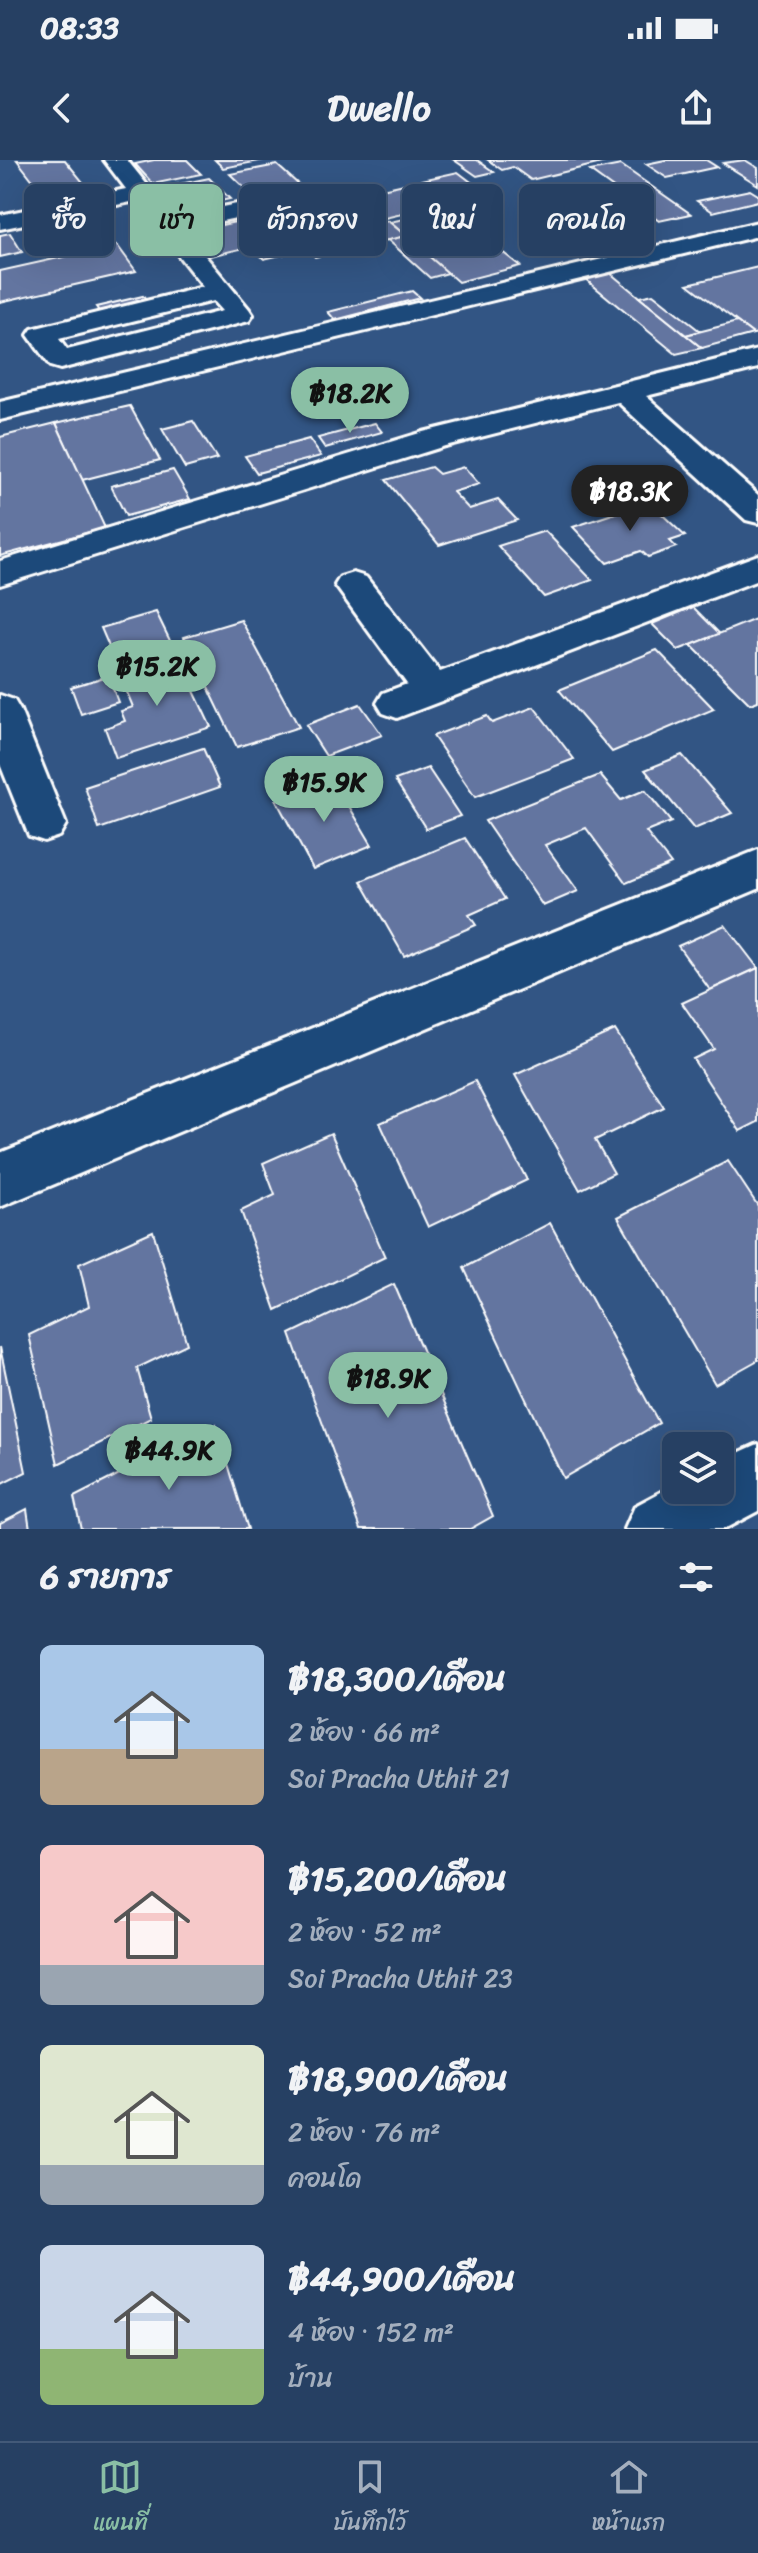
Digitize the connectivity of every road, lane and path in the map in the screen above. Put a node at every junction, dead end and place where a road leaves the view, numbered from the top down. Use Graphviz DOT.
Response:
graph roads {
  1 [pos="115,160"];
  2 [pos="135,184"];
  3 [pos="130,195"];
  4 [pos="0,222"];
  5 [pos="758,229"];
  6 [pos="192,256"];
  7 [pos="220,291"];
  8 [pos="239,315"];
  9 [pos="263,346"];
  10 [pos="758,359"];
  11 [pos="624,392"];
  12 [pos="0,411"];
  13 [pos="758,513"];
  14 [pos="758,567"];
  15 [pos="0,573"];
  16 [pos="353,585"];
  17 [pos="432,689"];
  18 [pos="397,703"];
  19 [pos="0,710"];
  20 [pos="44,824"];
  21 [pos="758,869"];
  22 [pos="0,1180"];
  23 [pos="758,1476"];
  24 [pos="658,1529"];
  1 -- 2 [label="street"];
  3 -- 4 [label="street"];
  5 -- 9 [label="street"];
  6 -- 7 [label="street"];
  7 -- 8 [label="street"];
  7 -- 8 [label="street"];
  8 -- 9 [label="street"];
  9 -- 12 [label="street"];
  10 -- 11 [label="street"];
  11 -- 13 [label="street"];
  11 -- 15 [label="street"];
  14 -- 17 [label="street"];
  16 -- 17 [label="street"];
  17 -- 18 [label="street"];
  19 -- 20 [label="street"];
  21 -- 22 [label="street"];
  23 -- 24 [label="street"];
}
